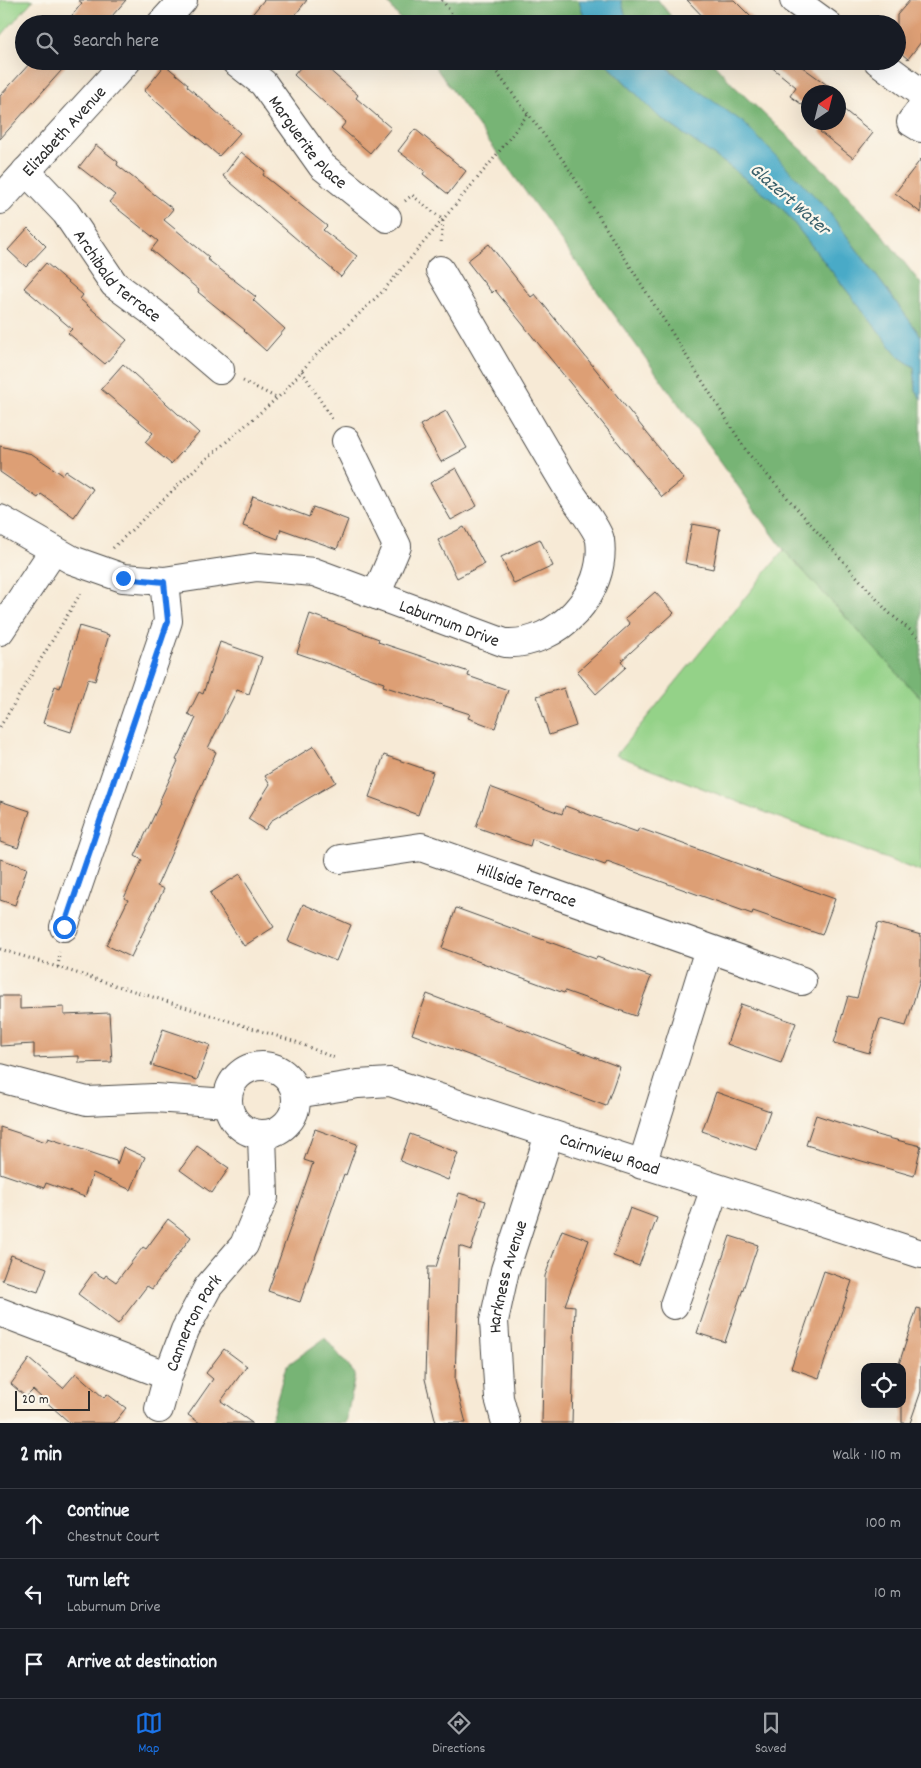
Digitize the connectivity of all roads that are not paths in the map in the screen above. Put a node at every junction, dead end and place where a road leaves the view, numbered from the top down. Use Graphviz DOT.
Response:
graph roads {
  1 [pos="794,0"];
  2 [pos="815,15"];
  3 [pos="119,70"];
  4 [pos="246,70"];
  5 [pos="890,70"];
  6 [pos="921,93"];
  7 [pos="26,171"];
  8 [pos="0,200"];
  9 [pos="387,218"];
  10 [pos="440,270"];
  11 [pos="220,370"];
  12 [pos="346,441"];
  13 [pos="0,519"];
  14 [pos="54,550"];
  15 [pos="164,582"];
  16 [pos="376,595"];
  17 [pos="0,631"];
  18 [pos="340,859"];
  19 [pos="64,927"];
  20 [pos="709,949"];
  21 [pos="802,981"];
  22 [pos="0,1078"];
  23 [pos="296,1094"];
  24 [pos="228,1103"];
  25 [pos="262,1135"];
  26 [pos="549,1135"];
  27 [pos="642,1165"];
  28 [pos="715,1188"];
  29 [pos="921,1254"];
  30 [pos="674,1305"];
  31 [pos="0,1312"];
  32 [pos="168,1376"];
  33 [pos="159,1409"];
  34 [pos="506,1423"];
  1 -- 2 [label="street"];
  3 -- 7 [label="street, Elizabeth Avenue"];
  4 -- 9 [label="street, Marguerite Place"];
  5 -- 6 [label="street"];
  7 -- 8 [label="street, Elizabeth Avenue"];
  7 -- 11 [label="street, Archibald Terrace"];
  10 -- 16 [label="street, Laburnum Drive"];
  12 -- 16 [label="street"];
  13 -- 14 [label="street, Laburnum Drive"];
  14 -- 15 [label="street, Laburnum Drive"];
  14 -- 17 [label="street"];
  15 -- 16 [label="street, Laburnum Drive"];
  15 -- 19 [label="street"];
  18 -- 20 [label="street, Hillside Terrace"];
  20 -- 21 [label="street, Hillside Terrace"];
  20 -- 27 [label="street"];
  22 -- 24 [label="street"];
  23 -- 24 [label="street"];
  23 -- 25 [label="street"];
  23 -- 26 [label="street, Cairnview Road"];
  24 -- 25 [label="street"];
  25 -- 32 [label="street, Cannerton Park"];
  26 -- 27 [label="street, Cairnview Road"];
  26 -- 34 [label="street, Harkness Avenue"];
  27 -- 28 [label="street, Cairnview Road"];
  28 -- 29 [label="street, Cairnview Road"];
  28 -- 30 [label="street"];
  31 -- 32 [label="street, Cannerton Park"];
  32 -- 33 [label="street"];
}
